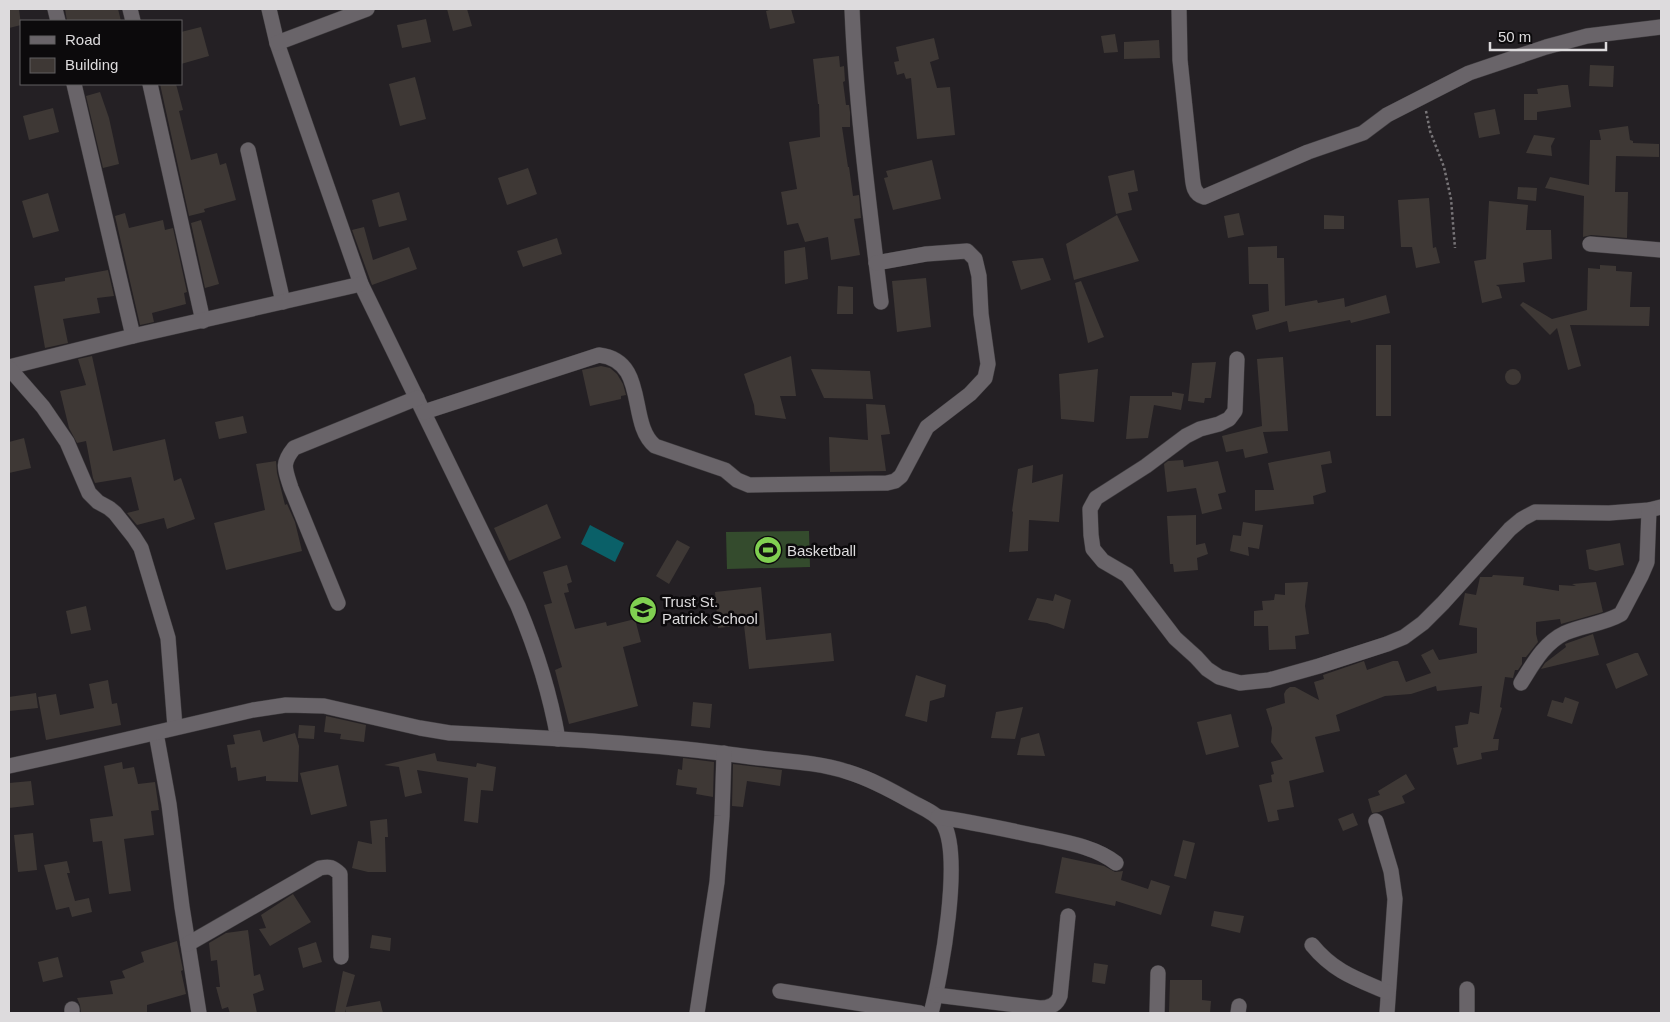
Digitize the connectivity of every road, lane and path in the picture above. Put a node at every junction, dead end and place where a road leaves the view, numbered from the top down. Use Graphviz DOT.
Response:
graph roads {
  1 [pos="269,9"];
  2 [pos="367,9"];
  3 [pos="852,9"];
  4 [pos="1179,9"];
  5 [pos="1661,27"];
  6 [pos="277,43"];
  7 [pos="74,85"];
  8 [pos="150,85"];
  9 [pos="1422,97"];
  10 [pos="248,150"];
  11 [pos="1590,244"];
  12 [pos="1455,248"];
  13 [pos="1661,250"];
  14 [pos="876,263"];
  15 [pos="361,284"];
  16 [pos="283,302"];
  17 [pos="881,302"];
  18 [pos="203,321"];
  19 [pos="133,336"];
  20 [pos="1237,359"];
  21 [pos="9,367"];
  22 [pos="417,398"];
  23 [pos="424,412"];
  24 [pos="1655,508"];
  25 [pos="338,603"];
  26 [pos="1521,683"];
  27 [pos="175,727"];
  28 [pos="156,733"];
  29 [pos="558,739"];
  30 [pos="724,753"];
  31 [pos="9,766"];
  32 [pos="938,817"];
  33 [pos="1376,821"];
  34 [pos="1116,864"];
  35 [pos="1068,916"];
  36 [pos="188,944"];
  37 [pos="1312,945"];
  38 [pos="341,957"];
  39 [pos="1158,973"];
  40 [pos="1467,989"];
  41 [pos="780,991"];
  42 [pos="1387,992"];
  43 [pos="936,994"];
  44 [pos="199,1013"];
  45 [pos="697,1013"];
  46 [pos="920,1013"];
  47 [pos="931,1013"];
  48 [pos="1157,1013"];
  49 [pos="1387,1013"];
  50 [pos="1467,1013"];
  1 -- 6 [label="street"];
  2 -- 6 [label="street"];
  3 -- 14 [label="street"];
  4 -- 9 [label="street"];
  5 -- 9 [label="street"];
  6 -- 15 [label="street"];
  7 -- 19 [label="street"];
  8 -- 18 [label="street"];
  9 -- 12 [label="path"];
  10 -- 16 [label="street"];
  11 -- 13 [label="street"];
  14 -- 17 [label="street"];
  14 -- 23 [label="street"];
  15 -- 16 [label="street"];
  15 -- 22 [label="street"];
  16 -- 18 [label="street"];
  18 -- 19 [label="street"];
  19 -- 21 [label="street"];
  20 -- 24 [label="street"];
  21 -- 27 [label="street"];
  22 -- 23 [label="street"];
  22 -- 25 [label="street"];
  23 -- 29 [label="street"];
  24 -- 26 [label="street"];
  27 -- 28 [label="street"];
  27 -- 29 [label="street"];
  28 -- 31 [label="street"];
  28 -- 36 [label="street"];
  29 -- 30 [label="street"];
  30 -- 32 [label="street"];
  30 -- 45 [label="street"];
  32 -- 34 [label="street"];
  32 -- 43 [label="street"];
  33 -- 42 [label="street"];
  35 -- 43 [label="street"];
  36 -- 38 [label="street"];
  36 -- 44 [label="street"];
  37 -- 42 [label="street"];
  39 -- 48 [label="street"];
  40 -- 50 [label="street"];
  41 -- 46 [label="street"];
  42 -- 49 [label="street"];
  43 -- 47 [label="street"];
}
